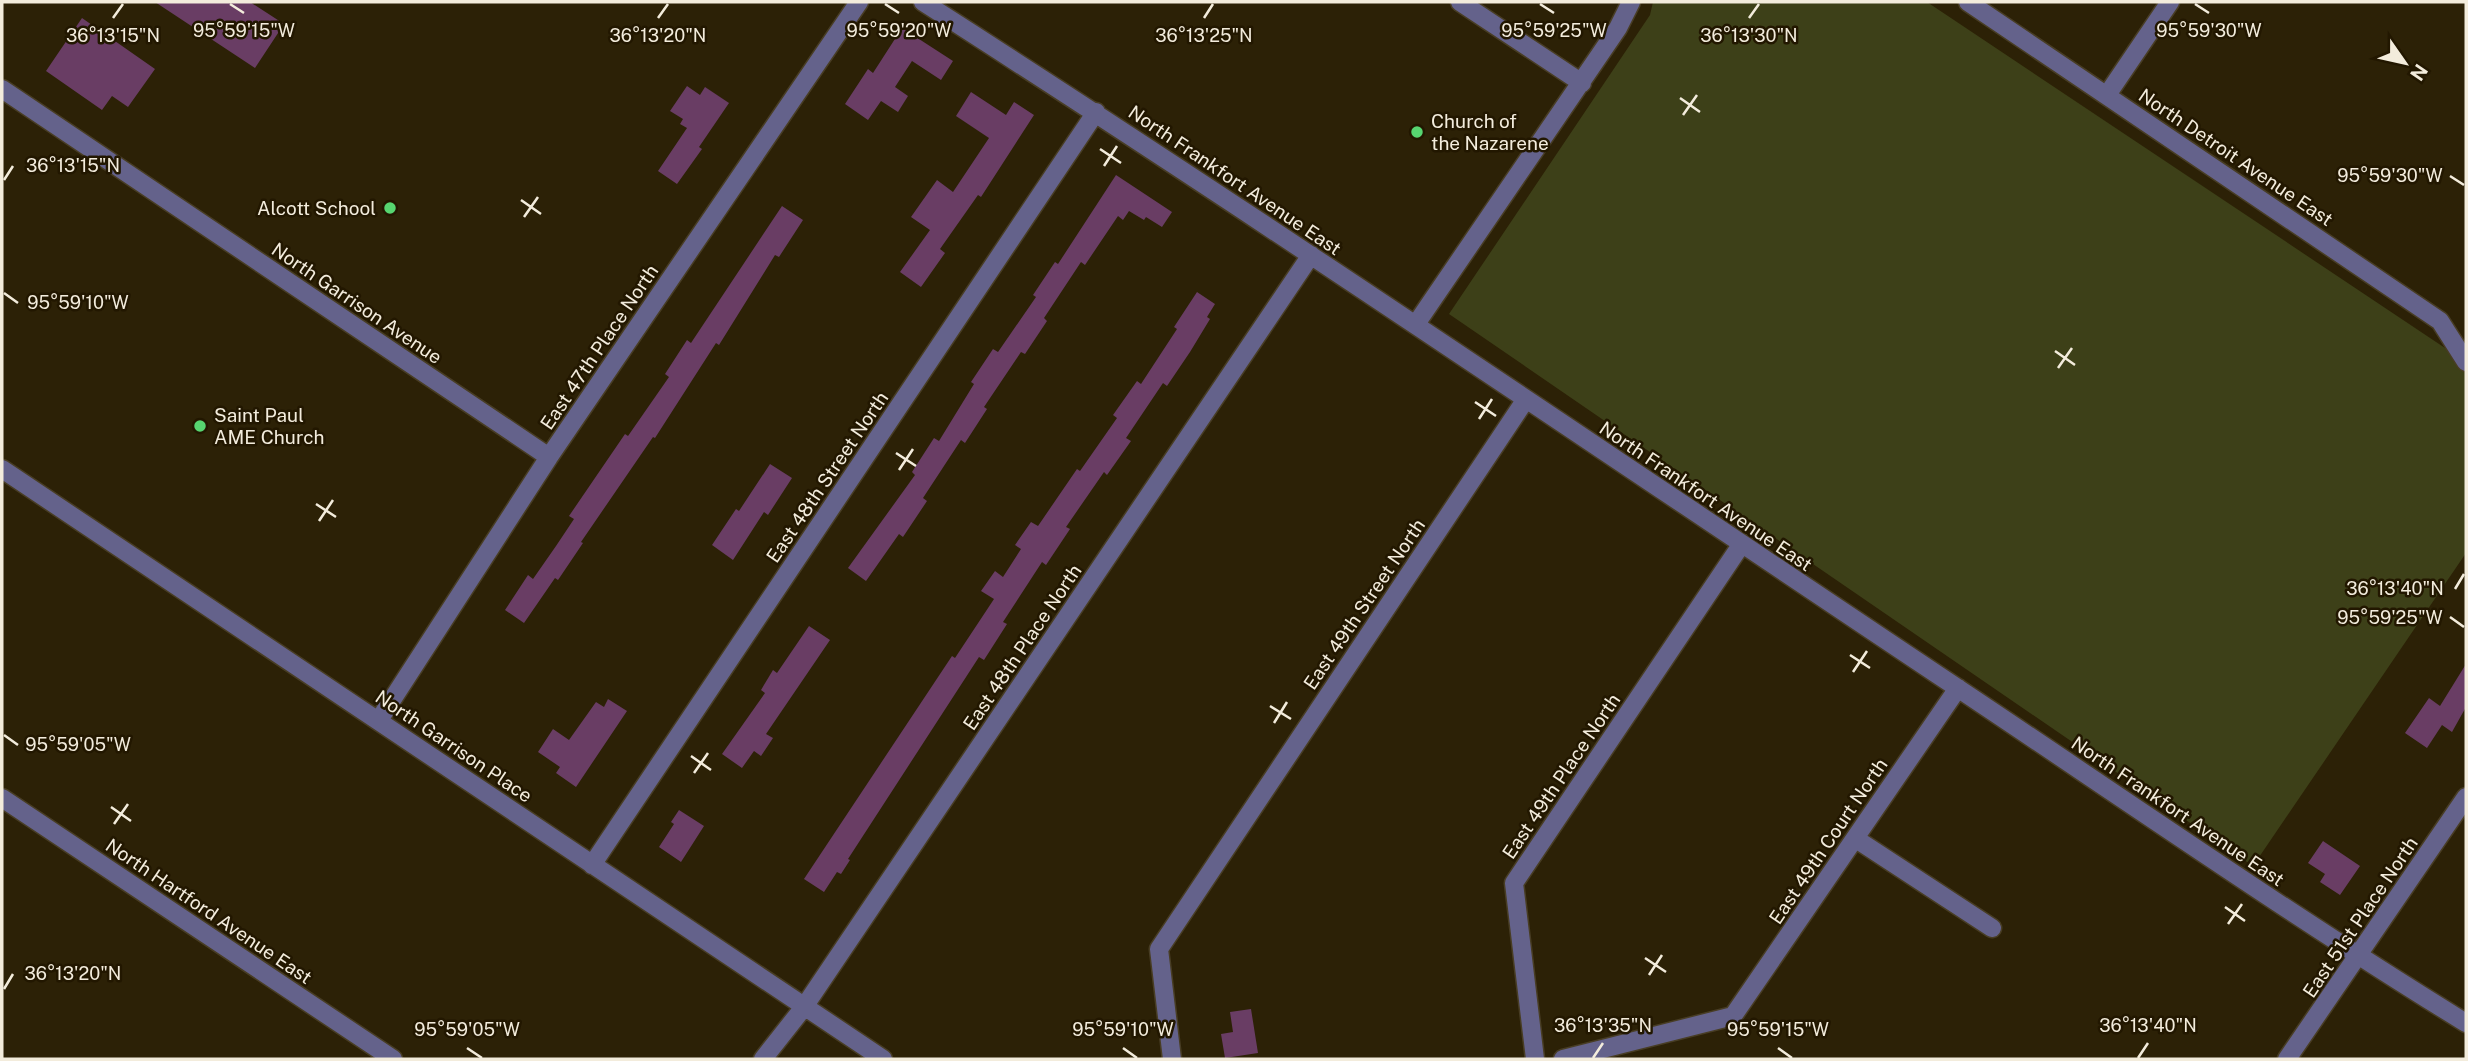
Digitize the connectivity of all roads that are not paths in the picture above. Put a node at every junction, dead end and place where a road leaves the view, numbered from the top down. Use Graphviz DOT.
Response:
graph roads {
  1 [pos="859,2"];
  2 [pos="923,2"];
  3 [pos="1460,2"];
  4 [pos="1631,2"];
  5 [pos="1968,2"];
  6 [pos="2170,2"];
  7 [pos="1581,83"];
  8 [pos="2,89"];
  9 [pos="2107,95"];
  10 [pos="1096,113"];
  11 [pos="1311,255"];
  12 [pos="1416,324"];
  13 [pos="2466,362"];
  14 [pos="1526,399"];
  15 [pos="549,457"];
  16 [pos="2,469"];
  17 [pos="1741,545"];
  18 [pos="1958,688"];
  19 [pos="379,720"];
  20 [pos="2466,797"];
  21 [pos="2,798"];
  22 [pos="1856,839"];
  23 [pos="592,865"];
  24 [pos="1992,929"];
  25 [pos="2358,957"];
  26 [pos="804,1007"];
  27 [pos="2466,1023"];
  28 [pos="393,1059"];
  29 [pos="764,1059"];
  30 [pos="883,1059"];
  31 [pos="1172,1059"];
  32 [pos="1535,1059"];
  33 [pos="1563,1059"];
  34 [pos="2287,1059"];
  1 -- 15 [label="street, East 47th Place North"];
  2 -- 10 [label="street, North Frankfort Avenue East"];
  3 -- 7 [label="street"];
  4 -- 7 [label="street"];
  5 -- 9 [label="street, North Detroit Avenue East"];
  6 -- 9 [label="street"];
  7 -- 12 [label="street"];
  8 -- 15 [label="street, North Garrison Avenue"];
  9 -- 13 [label="street, North Detroit Avenue East"];
  10 -- 11 [label="street, North Frankfort Avenue East"];
  10 -- 23 [label="street, East 48th Street North"];
  11 -- 12 [label="street, North Frankfort Avenue East"];
  11 -- 26 [label="street, East 48th Place North"];
  12 -- 14 [label="street, North Frankfort Avenue East"];
  14 -- 17 [label="street, North Frankfort Avenue East"];
  14 -- 31 [label="street, East 49th Street North"];
  15 -- 19 [label="street, East 47th Place North"];
  16 -- 19 [label="street, North Garrison Place"];
  17 -- 18 [label="street, North Frankfort Avenue East"];
  17 -- 32 [label="street, East 49th Place North"];
  18 -- 22 [label="street, East 49th Court North"];
  18 -- 25 [label="street, North Frankfort Avenue East"];
  19 -- 23 [label="street, North Garrison Place"];
  20 -- 25 [label="street, East 51st Place North"];
  21 -- 28 [label="street, North Hartford Avenue East"];
  22 -- 24 [label="street"];
  22 -- 33 [label="street, East 49th Court North"];
  23 -- 26 [label="street, North Garrison Place"];
  25 -- 27 [label="street, North Frankfort Avenue East"];
  25 -- 34 [label="street, East 51st Place North"];
  26 -- 29 [label="street, East 48th Place North"];
  26 -- 30 [label="street, North Garrison Place"];
}
